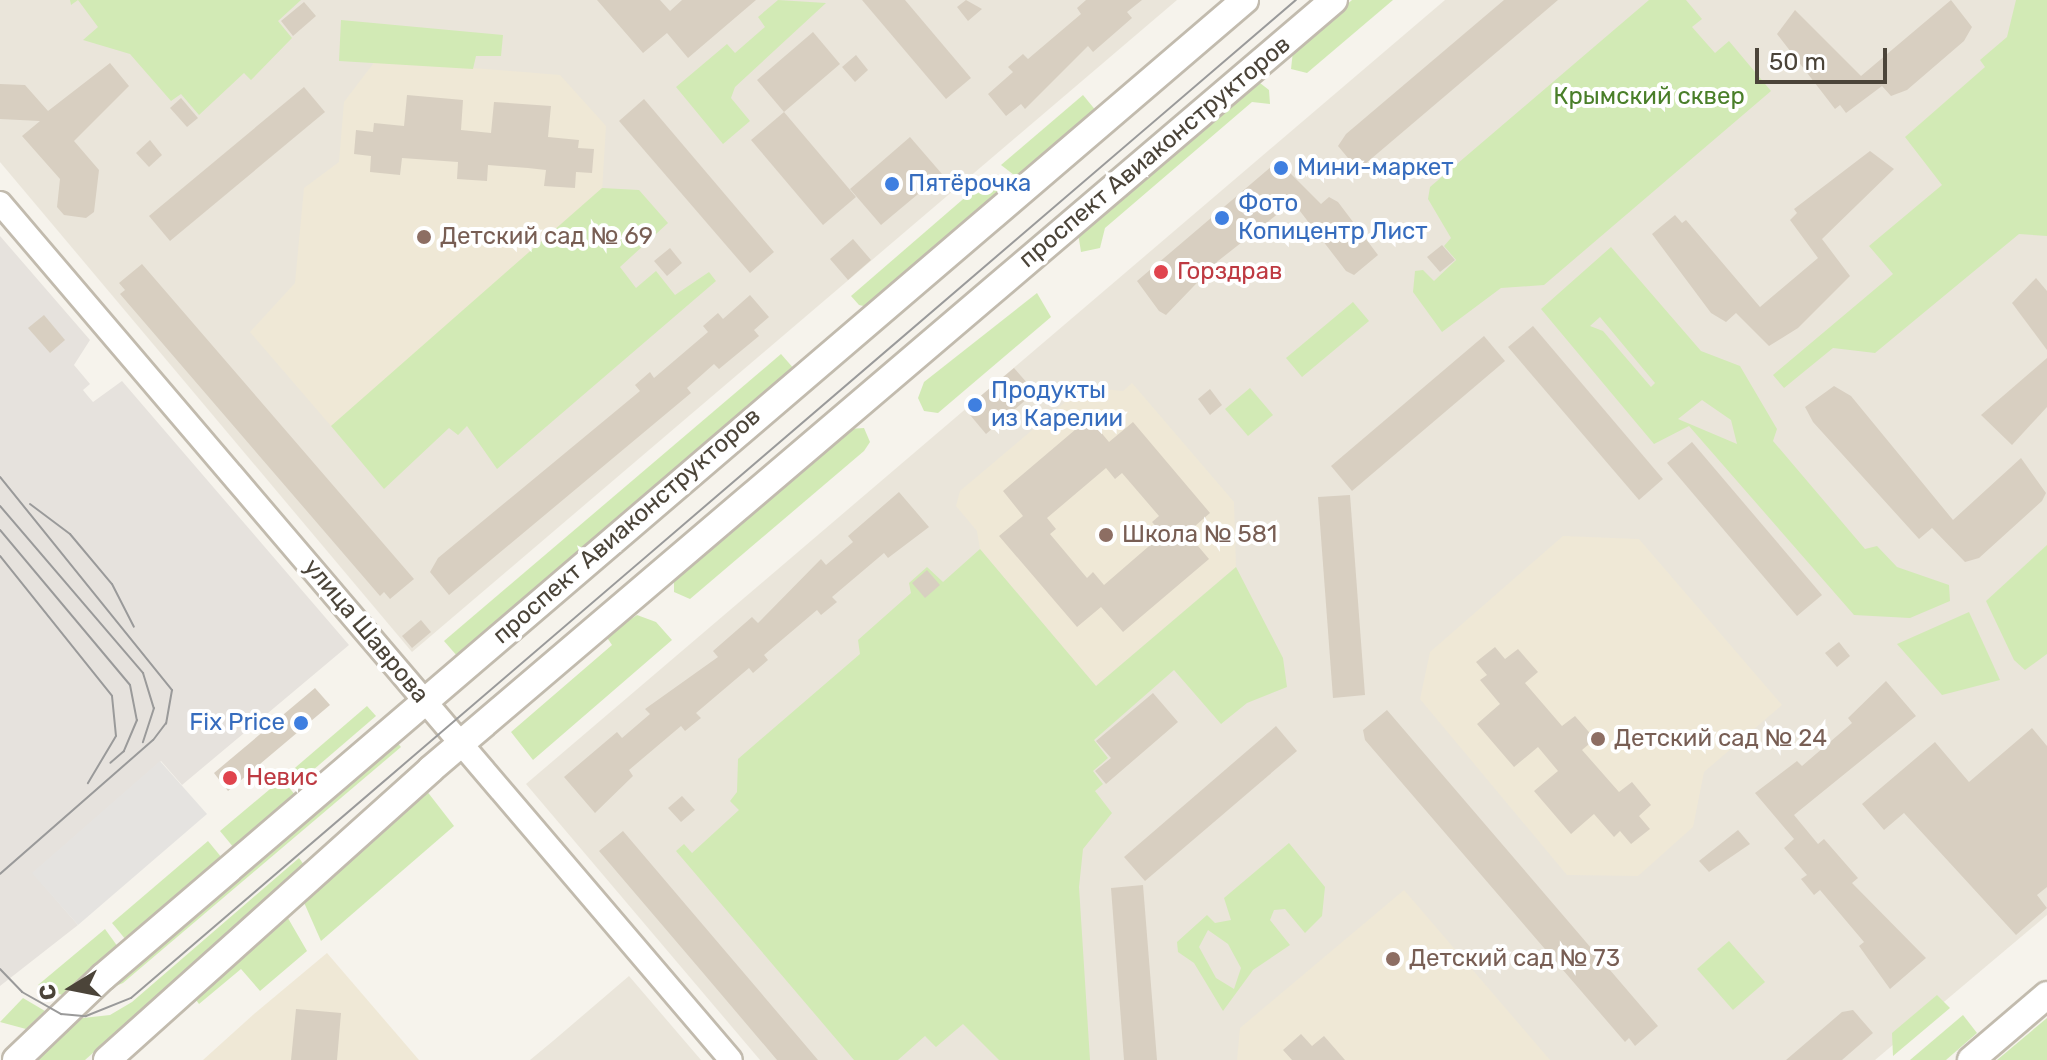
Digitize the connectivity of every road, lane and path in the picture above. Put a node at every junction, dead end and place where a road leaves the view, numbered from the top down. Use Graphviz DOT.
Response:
graph roads {
  1 [pos="1245,0"];
  2 [pos="1328,2"];
  3 [pos="0,203"];
  4 [pos="425,700"];
  5 [pos="461,743"];
  6 [pos="2047,995"];
  7 [pos="16,1060"];
  8 [pos="107,1060"];
  9 [pos="731,1060"];
  10 [pos="1971,1060"];
  1 -- 4 [label="street, проспект Авиаконструкторов"];
  2 -- 5 [label="street, проспект Авиаконструкторов"];
  3 -- 4 [label="street, улица Шаврова"];
  4 -- 5 [label="street, улица Шаврова"];
  4 -- 7 [label="street, проспект Авиаконструкторов"];
  5 -- 8 [label="street, проспект Авиаконструкторов"];
  5 -- 9 [label="street, улица Шаврова"];
  6 -- 10 [label="street"];
}
